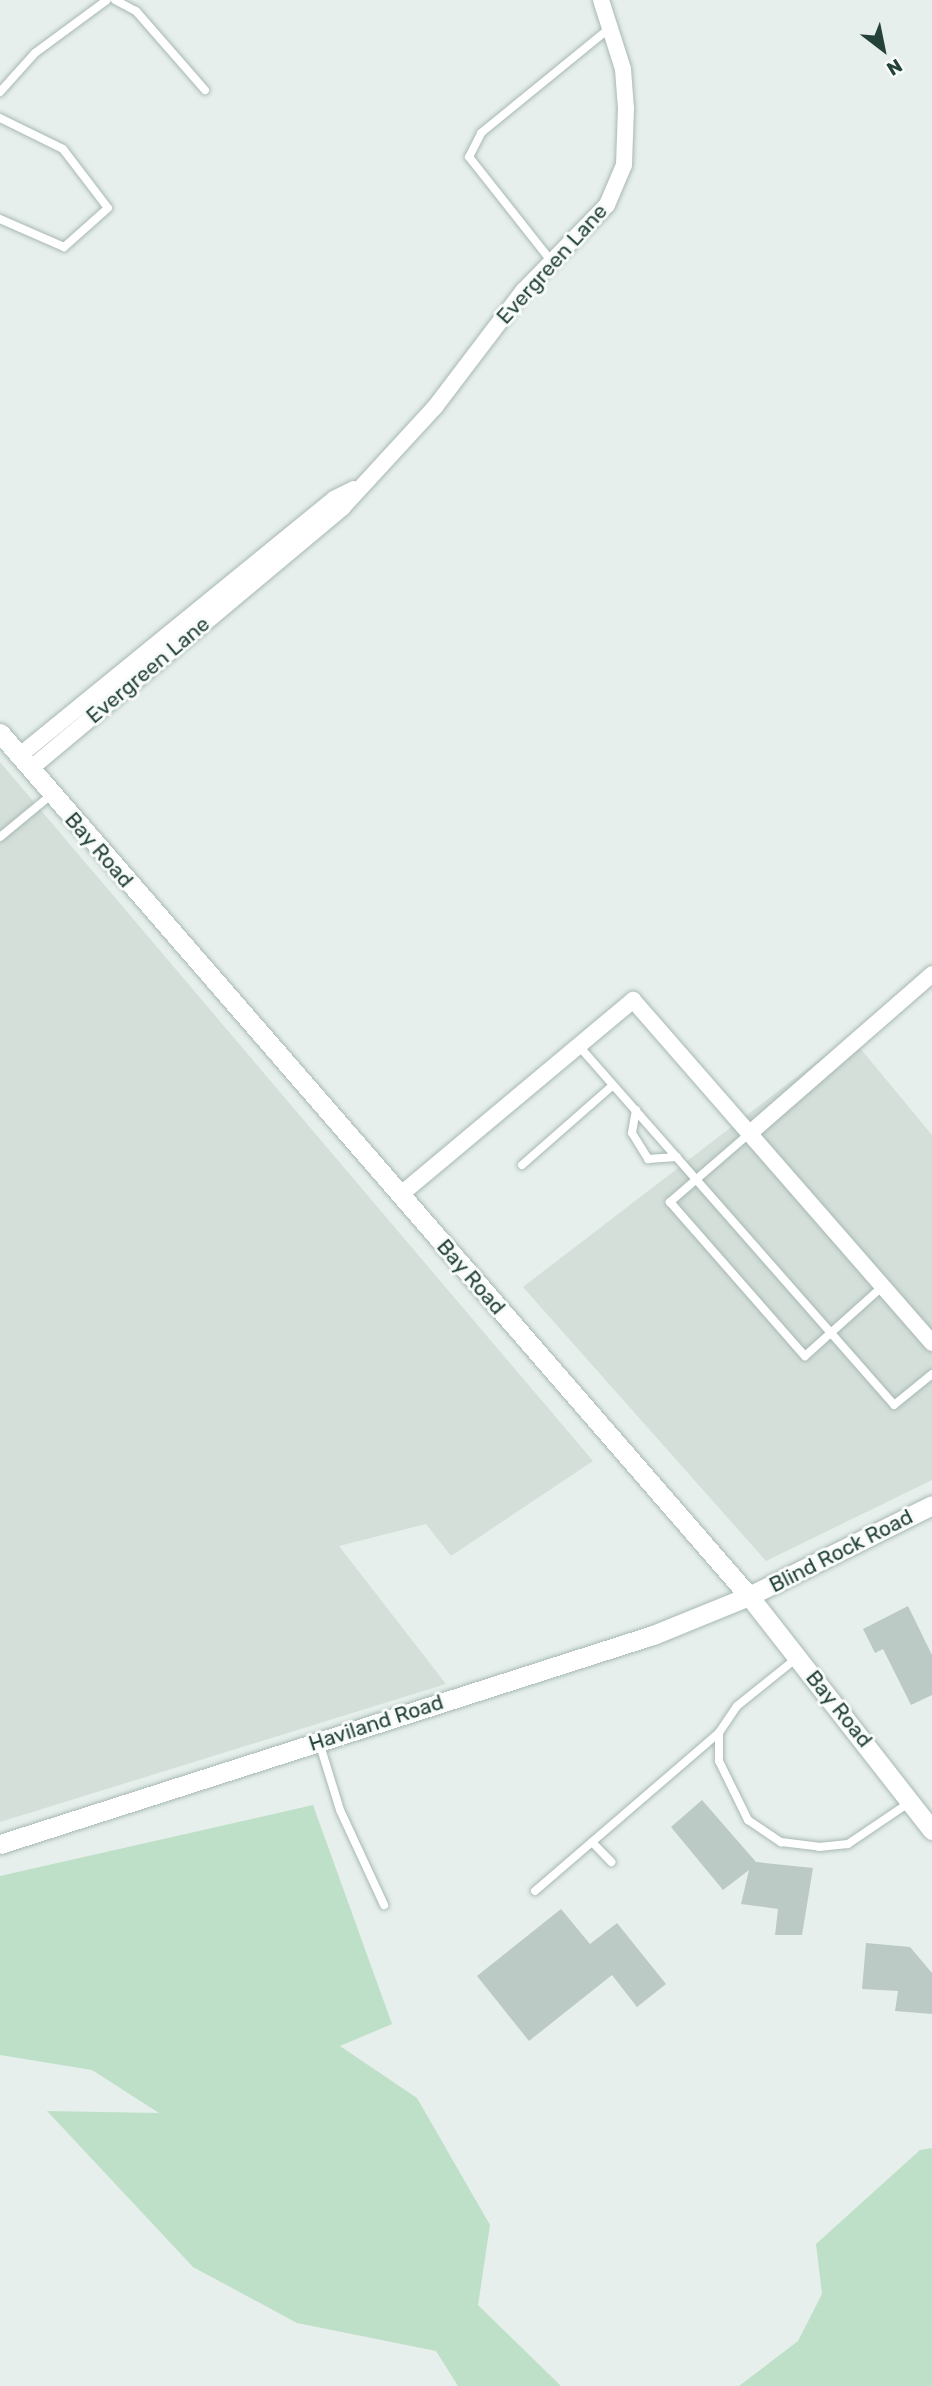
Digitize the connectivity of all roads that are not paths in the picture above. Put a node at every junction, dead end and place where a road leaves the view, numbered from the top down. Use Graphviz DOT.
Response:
graph roads {
  1 [pos="107,0"];
  2 [pos="115,0"];
  3 [pos="601,0"];
  4 [pos="606,31"];
  5 [pos="205,90"];
  6 [pos="0,92"];
  7 [pos="0,118"];
  8 [pos="0,219"];
  9 [pos="553,263"];
  10 [pos="0,733"];
  11 [pos="24,763"];
  12 [pos="51,795"];
  13 [pos="0,837"];
  14 [pos="932,974"];
  15 [pos="576,1043"];
  16 [pos="613,1085"];
  17 [pos="636,1110"];
  18 [pos="750,1133"];
  19 [pos="677,1157"];
  20 [pos="523,1165"];
  21 [pos="697,1179"];
  22 [pos="400,1195"];
  23 [pos="883,1286"];
  24 [pos="832,1333"];
  25 [pos="932,1343"];
  26 [pos="932,1374"];
  27 [pos="932,1505"];
  28 [pos="749,1596"];
  29 [pos="798,1657"];
  30 [pos="719,1732"];
  31 [pos="319,1742"];
  32 [pos="911,1802"];
  33 [pos="932,1830"];
  34 [pos="592,1842"];
  35 [pos="0,1844"];
  36 [pos="611,1862"];
  37 [pos="535,1891"];
  38 [pos="384,1905"];
  1 -- 6 [label="lane"];
  2 -- 5 [label="lane"];
  3 -- 4 [label="street, Evergreen Lane"];
  4 -- 9 [label="street, Evergreen Lane"];
  4 -- 9 [label="lane"];
  7 -- 8 [label="lane"];
  9 -- 11 [label="street, Evergreen Lane"];
  10 -- 11 [label="street, Bay Road"];
  11 -- 12 [label="street, Bay Road"];
  12 -- 13 [label="lane"];
  12 -- 22 [label="street, Bay Road"];
  14 -- 18 [label="street"];
  15 -- 16 [label="lane"];
  15 -- 18 [label="street"];
  15 -- 22 [label="street"];
  16 -- 17 [label="lane"];
  16 -- 20 [label="lane"];
  17 -- 19 [label="lane"];
  17 -- 19 [label="lane"];
  18 -- 21 [label="lane"];
  18 -- 23 [label="street"];
  19 -- 21 [label="lane"];
  21 -- 24 [label="lane"];
  21 -- 24 [label="lane"];
  22 -- 28 [label="street, Bay Road"];
  23 -- 24 [label="lane"];
  23 -- 25 [label="street"];
  24 -- 26 [label="lane"];
  27 -- 28 [label="street, Blind Rock Road"];
  28 -- 29 [label="street, Bay Road"];
  28 -- 31 [label="street, Haviland Road"];
  29 -- 30 [label="lane"];
  29 -- 32 [label="street, Bay Road"];
  30 -- 32 [label="lane"];
  30 -- 34 [label="lane"];
  31 -- 35 [label="street, Haviland Road"];
  31 -- 38 [label="lane"];
  32 -- 33 [label="street, Bay Road"];
  34 -- 36 [label="lane"];
  34 -- 37 [label="lane"];
}
